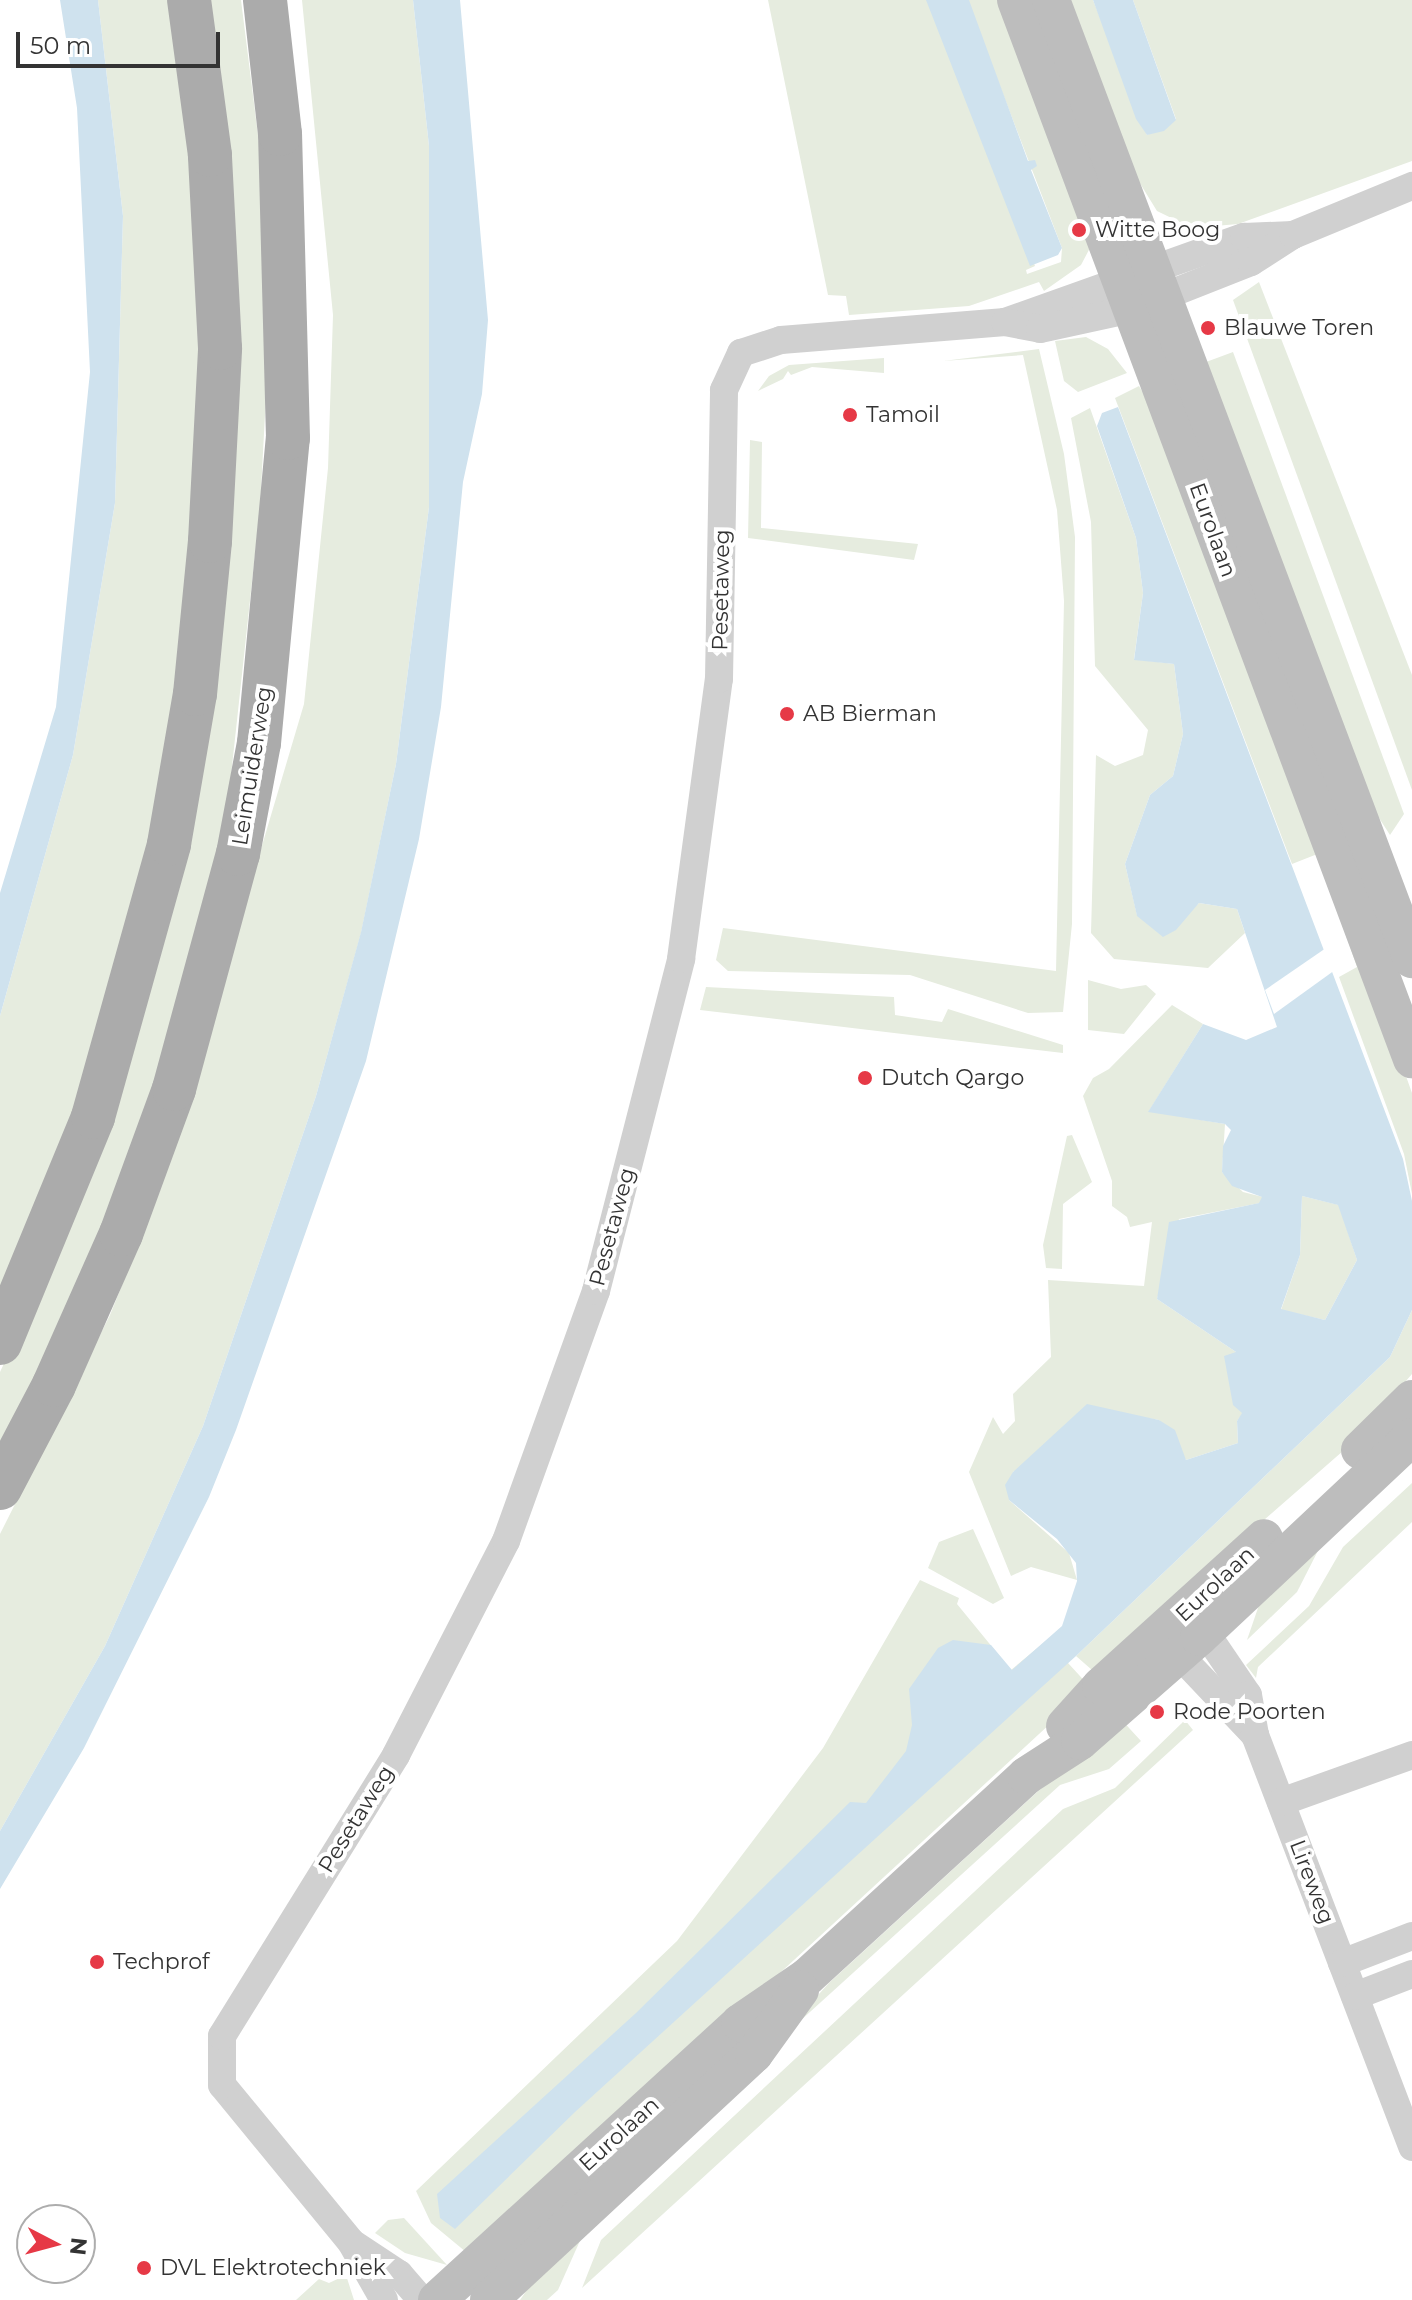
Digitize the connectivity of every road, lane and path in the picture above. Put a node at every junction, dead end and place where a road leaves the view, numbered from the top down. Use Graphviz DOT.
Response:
graph roads {
  1 [pos="189,0"];
  2 [pos="265,0"];
  3 [pos="1016,0"];
  4 [pos="1051,0"];
  5 [pos="1412,186"];
  6 [pos="1143,288"];
  7 [pos="1402,900"];
  8 [pos="1369,944"];
  9 [pos="1410,948"];
  10 [pos="1412,1059"];
  11 [pos="0,1343"];
  12 [pos="1412,1399"];
  13 [pos="1412,1437"];
  14 [pos="0,1488"];
  15 [pos="1185,1637"];
  16 [pos="1412,1755"];
  17 [pos="1281,1802"];
  18 [pos="1412,1936"];
  19 [pos="1342,1963"];
  20 [pos="1412,1974"];
  21 [pos="807,1977"];
  22 [pos="1355,1996"];
  23 [pos="1412,2147"];
  24 [pos="351,2242"];
  25 [pos="384,2300"];
  26 [pos="422,2300"];
  27 [pos="437,2300"];
  28 [pos="489,2300"];
  1 -- 11 [label="main road"];
  2 -- 14 [label="main road, Leimuiderweg"];
  3 -- 6 [label="main road, Eurolaan"];
  4 -- 6 [label="main road, Eurolaan"];
  5 -- 6 [label="street, Pesetaweg"];
  6 -- 7 [label="main road, Eurolaan"];
  6 -- 8 [label="main road, Eurolaan"];
  6 -- 24 [label="street, Pesetaweg"];
  7 -- 8 [label="street"];
  7 -- 9 [label="main road, Eurolaan"];
  8 -- 9 [label="street"];
  8 -- 10 [label="main road, Eurolaan"];
  12 -- 15 [label="main road, Eurolaan"];
  13 -- 15 [label="main road, Eurolaan"];
  15 -- 17 [label="street, Lireweg"];
  15 -- 21 [label="main road, Eurolaan"];
  16 -- 17 [label="street"];
  17 -- 19 [label="street, Lireweg"];
  18 -- 19 [label="street"];
  19 -- 22 [label="street, Lireweg"];
  20 -- 22 [label="street"];
  21 -- 27 [label="main road, Eurolaan"];
  21 -- 28 [label="main road, Eurolaan"];
  22 -- 23 [label="street, Lireweg"];
  24 -- 25 [label="street, Pesetaweg"];
  24 -- 26 [label="street, Pesetaweg"];
}
